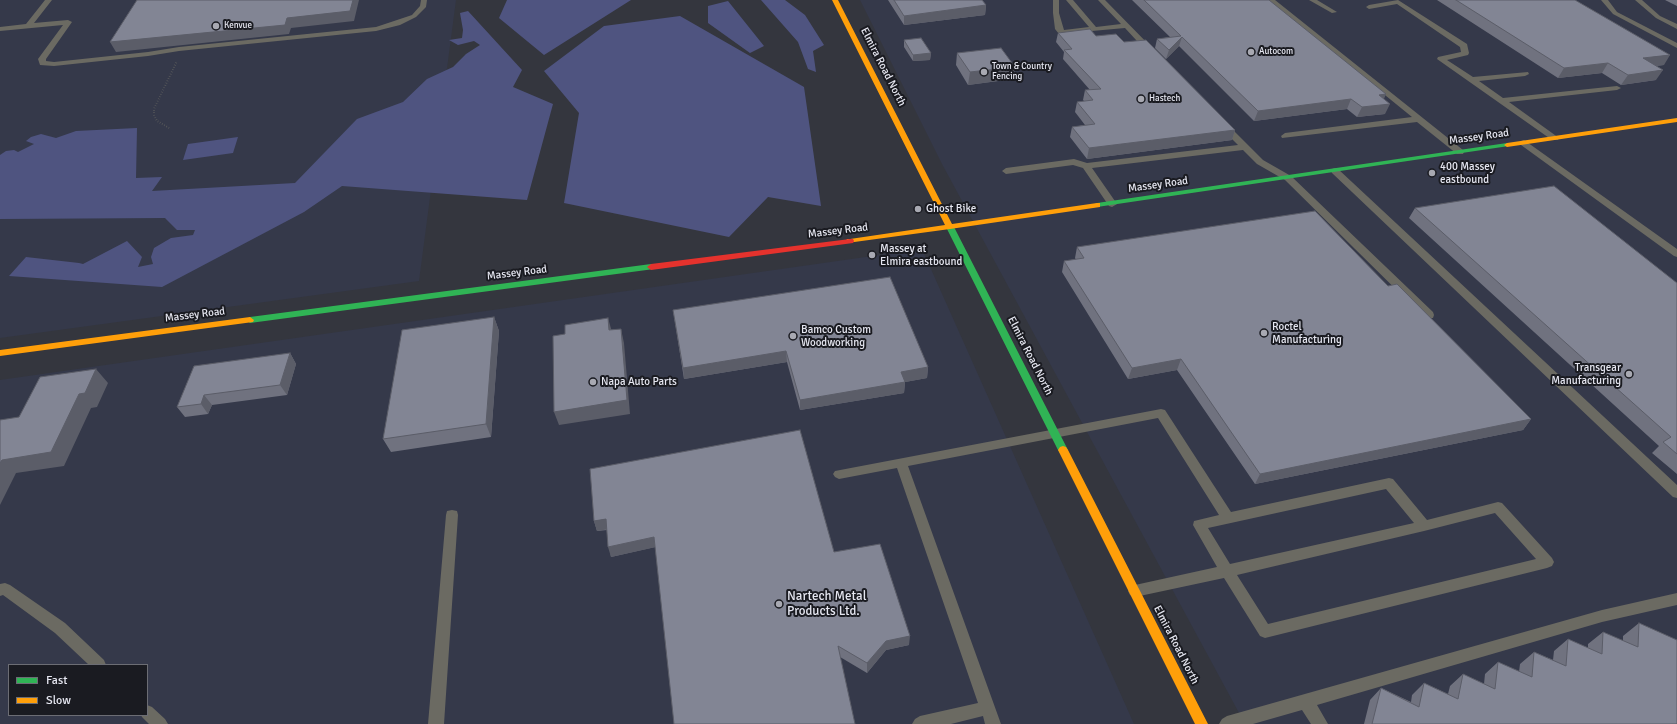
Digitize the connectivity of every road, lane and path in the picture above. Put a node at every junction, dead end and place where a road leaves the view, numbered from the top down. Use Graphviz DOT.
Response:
graph roads {
  1 [pos="49,0"];
  2 [pos="424,0"];
  3 [pos="835,0"];
  4 [pos="1056,0"];
  5 [pos="1069,0"];
  6 [pos="1101,0"];
  7 [pos="1272,0"];
  8 [pos="1312,0"];
  9 [pos="1607,0"];
  10 [pos="1638,0"];
  11 [pos="1369,7"];
  12 [pos="1334,12"];
  13 [pos="28,26"];
  14 [pos="1127,26"];
  15 [pos="1677,27"];
  16 [pos="0,29"];
  17 [pos="1094,29"];
  18 [pos="1677,46"];
  19 [pos="183,48"];
  20 [pos="1159,59"];
  21 [pos="1525,74"];
  22 [pos="1471,80"];
  23 [pos="1617,88"];
  24 [pos="1501,101"];
  25 [pos="1419,119"];
  26 [pos="1218,120"];
  27 [pos="1677,120"];
  28 [pos="169,128"];
  29 [pos="1285,136"];
  30 [pos="1554,138"];
  31 [pos="1524,143"];
  32 [pos="1245,147"];
  33 [pos="1460,152"];
  34 [pos="1086,166"];
  35 [pos="1006,171"];
  36 [pos="1336,171"];
  37 [pos="1288,178"];
  38 [pos="1112,204"];
  39 [pos="951,228"];
  40 [pos="1677,254"];
  41 [pos="1429,315"];
  42 [pos="0,353"];
  43 [pos="1055,433"];
  44 [pos="901,462"];
  45 [pos="839,474"];
  46 [pos="1677,493"];
  47 [pos="452,516"];
  48 [pos="1228,518"];
  49 [pos="1424,526"];
  50 [pos="1227,571"];
  51 [pos="0,590"];
  52 [pos="1135,591"];
  53 [pos="1677,599"];
  54 [pos="98,664"];
  55 [pos="1306,702"];
  56 [pos="987,708"];
  57 [pos="148,713"];
  58 [pos="160,724"];
  59 [pos="436,724"];
  60 [pos="920,724"];
  61 [pos="993,724"];
  62 [pos="1202,724"];
  63 [pos="1227,724"];
  64 [pos="1320,724"];
  1 -- 13 [label="lane"];
  2 -- 19 [label="lane"];
  3 -- 39 [label="street, Elmira Road North"];
  4 -- 17 [label="lane"];
  5 -- 17 [label="lane"];
  6 -- 14 [label="lane"];
  7 -- 25 [label="lane"];
  8 -- 12 [label="lane"];
  9 -- 18 [label="lane"];
  10 -- 15 [label="lane"];
  11 -- 22 [label="lane"];
  13 -- 16 [label="lane"];
  13 -- 19 [label="lane"];
  14 -- 17 [label="lane"];
  14 -- 20 [label="lane"];
  19 -- 28 [label="path"];
  21 -- 22 [label="lane"];
  22 -- 24 [label="lane"];
  23 -- 24 [label="lane"];
  24 -- 30 [label="lane"];
  25 -- 29 [label="lane"];
  25 -- 33 [label="lane"];
  26 -- 32 [label="lane"];
  27 -- 30 [label="street, Massey Road"];
  30 -- 31 [label="street, Massey Road"];
  31 -- 33 [label="street, Massey Road"];
  31 -- 40 [label="lane"];
  32 -- 34 [label="lane"];
  32 -- 37 [label="lane"];
  33 -- 36 [label="street, Massey Road"];
  34 -- 35 [label="lane"];
  34 -- 38 [label="lane"];
  36 -- 37 [label="street, Massey Road"];
  36 -- 46 [label="lane"];
  37 -- 38 [label="street, Massey Road"];
  37 -- 41 [label="lane"];
  38 -- 39 [label="street, Massey Road"];
  39 -- 42 [label="street, Massey Road"];
  39 -- 43 [label="street, Elmira Road North"];
  43 -- 44 [label="lane"];
  43 -- 48 [label="lane"];
  43 -- 52 [label="street, Elmira Road North"];
  44 -- 45 [label="lane"];
  44 -- 56 [label="lane"];
  47 -- 59 [label="lane"];
  48 -- 49 [label="lane"];
  48 -- 50 [label="lane"];
  49 -- 50 [label="lane"];
  49 -- 50 [label="lane"];
  50 -- 52 [label="lane"];
  51 -- 54 [label="lane"];
  52 -- 62 [label="street, Elmira Road North"];
  53 -- 55 [label="lane"];
  55 -- 63 [label="lane"];
  55 -- 64 [label="lane"];
  56 -- 60 [label="lane"];
  56 -- 61 [label="lane"];
  57 -- 58 [label="lane"];
}
